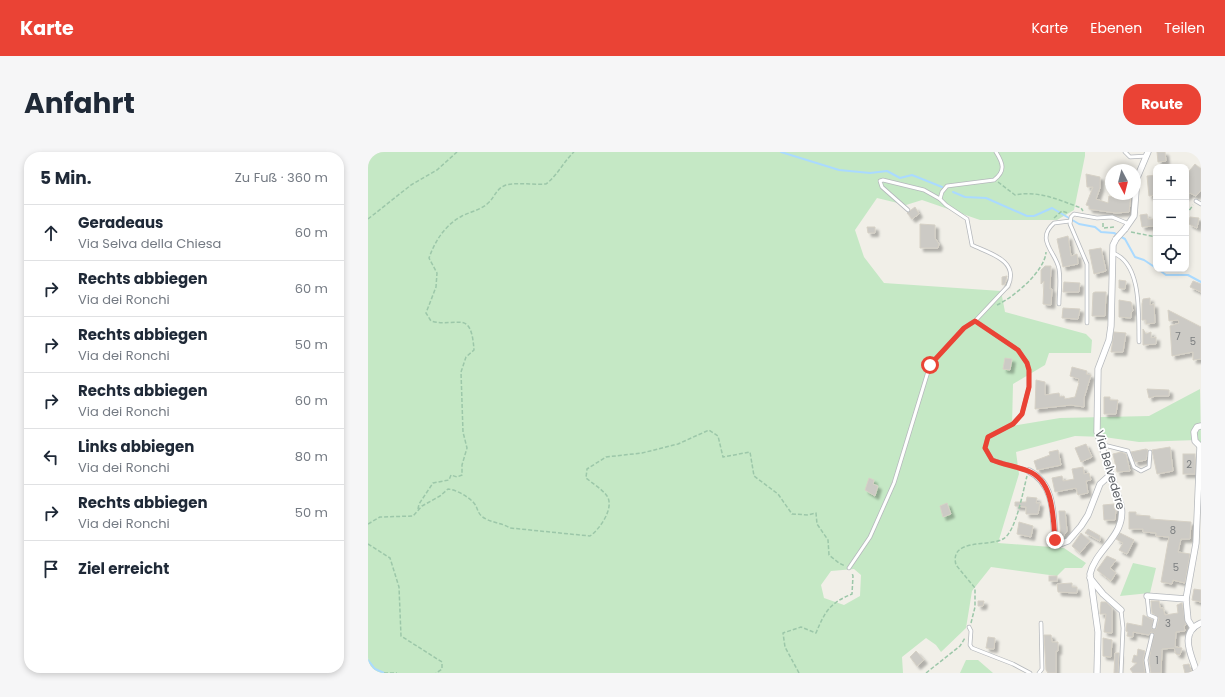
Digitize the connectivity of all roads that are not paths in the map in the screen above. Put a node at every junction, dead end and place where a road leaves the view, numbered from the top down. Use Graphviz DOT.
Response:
graph roads {
  1 [pos="996,152"];
  2 [pos="1125,152"];
  3 [pos="1147,154"];
  4 [pos="940,199"];
  5 [pos="1196,201"];
  6 [pos="1201,204"];
  7 [pos="908,210"];
  8 [pos="1070,221"];
  9 [pos="1129,224"];
  10 [pos="1113,253"];
  11 [pos="1059,304"];
  12 [pos="975,321"];
  13 [pos="1087,324"];
  14 [pos="1139,342"];
  15 [pos="1201,426"];
  16 [pos="1100,444"];
  17 [pos="1201,447"];
  18 [pos="1150,452"];
  19 [pos="1029,471"];
  20 [pos="1110,474"];
  21 [pos="849,568"];
  22 [pos="1090,578"];
  23 [pos="1147,596"];
  24 [pos="1186,599"];
  25 [pos="1121,610"];
  26 [pos="1041,623"];
  27 [pos="1201,623"];
  28 [pos="969,627"];
  29 [pos="1154,627"];
  30 [pos="1192,628"];
  31 [pos="1152,635"];
  32 [pos="1030,673"];
  33 [pos="1039,673"];
  34 [pos="1097,673"];
  35 [pos="1121,673"];
  36 [pos="1148,673"];
  37 [pos="1197,673"];
  1 -- 4 [label="lane"];
  2 -- 3 [label="lane"];
  3 -- 9 [label="street, Via Belvedere"];
  4 -- 7 [label="lane"];
  4 -- 12 [label="lane"];
  5 -- 6 [label="lane"];
  8 -- 9 [label="lane"];
  8 -- 11 [label="lane"];
  8 -- 13 [label="lane"];
  9 -- 10 [label="street, Via Belvedere, bridge"];
  10 -- 14 [label="lane"];
  10 -- 16 [label="street, Via Belvedere"];
  12 -- 19 [label="lane"];
  12 -- 21 [label="lane"];
  15 -- 17 [label="street"];
  16 -- 18 [label="lane"];
  16 -- 20 [label="street, Via Belvedere"];
  17 -- 24 [label="street"];
  19 -- 20 [label="street"];
  20 -- 22 [label="street, Via Belvedere"];
  22 -- 25 [label="street"];
  22 -- 34 [label="street"];
  23 -- 24 [label="street"];
  23 -- 29 [label="lane"];
  24 -- 30 [label="street"];
  25 -- 35 [label="lane"];
  26 -- 33 [label="lane"];
  27 -- 30 [label="street"];
  28 -- 32 [label="lane"];
  30 -- 37 [label="street"];
  31 -- 36 [label="lane"];
}
